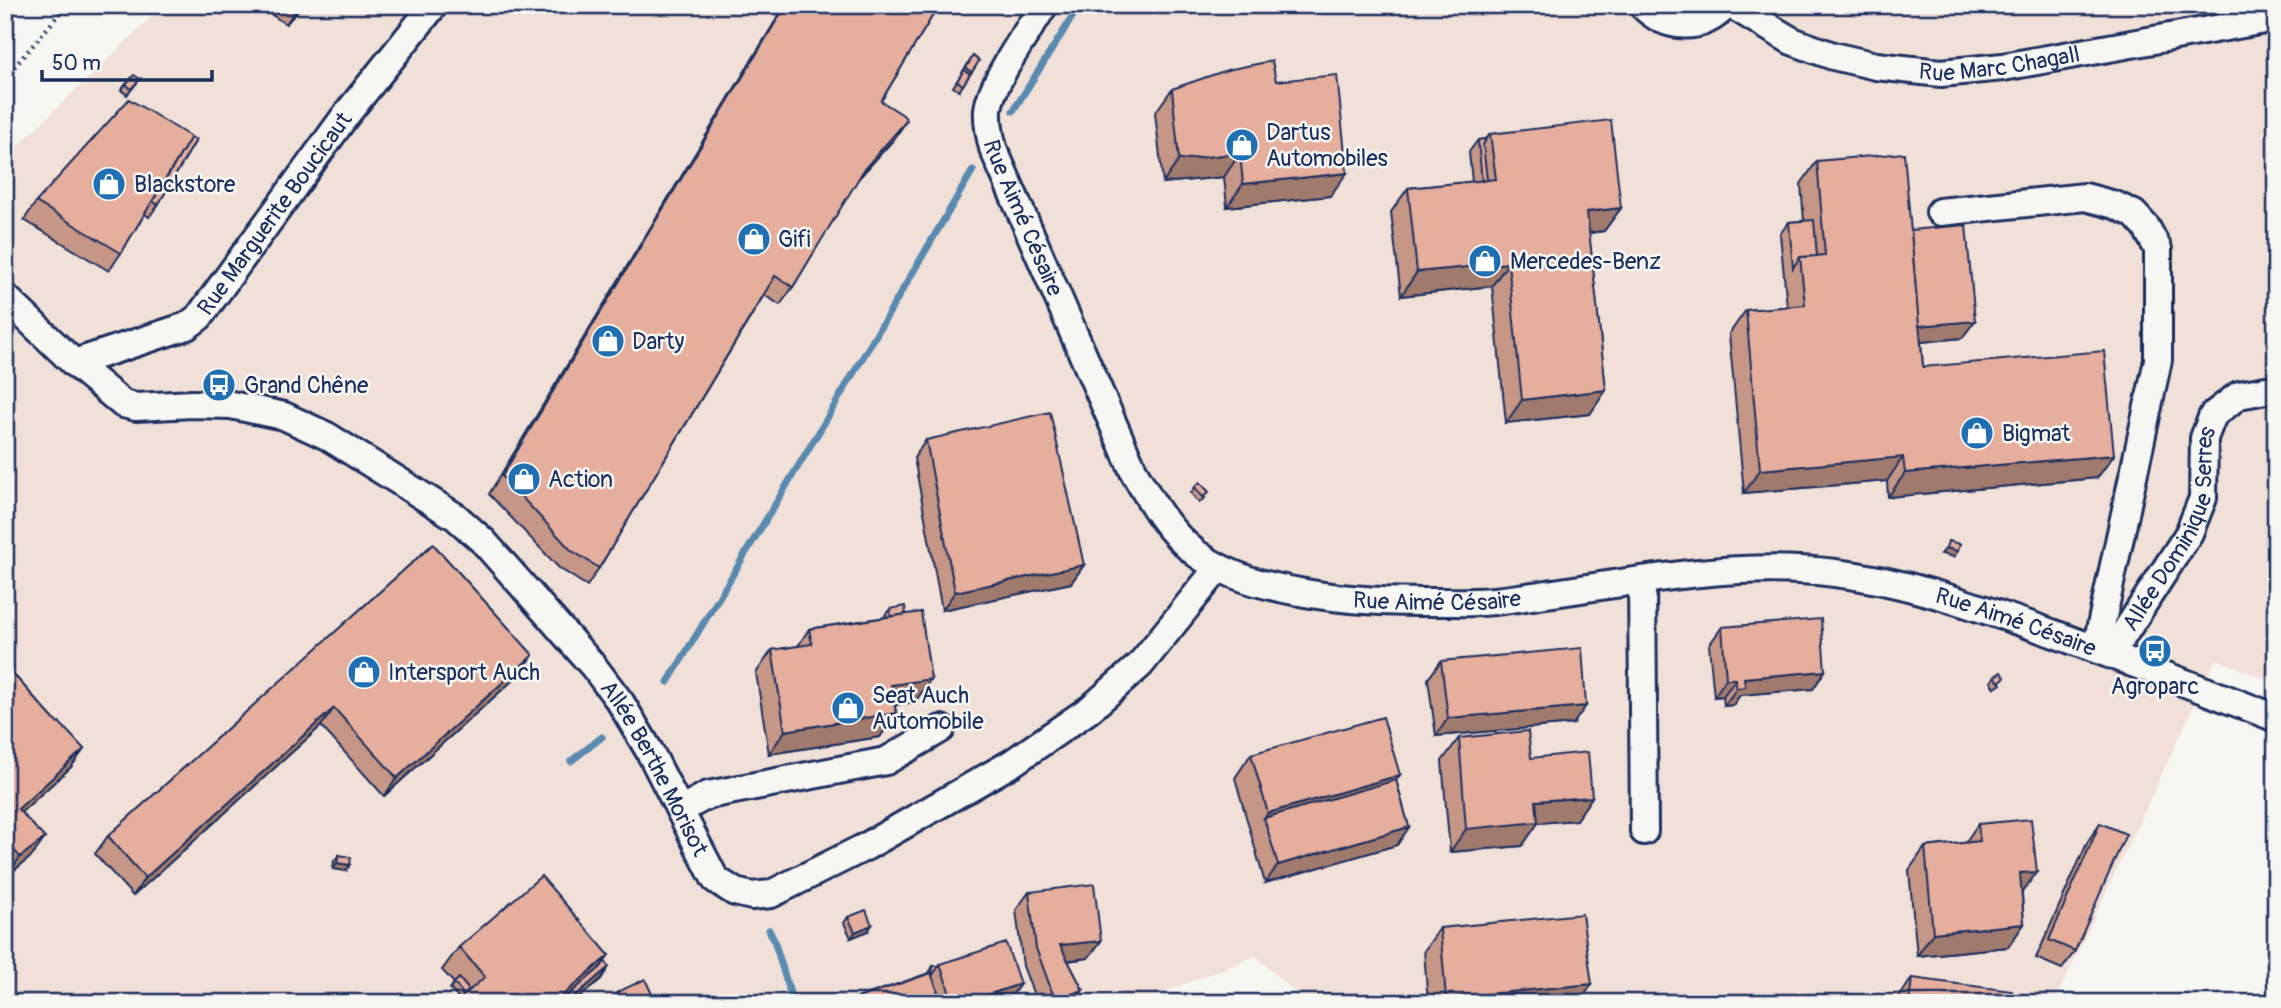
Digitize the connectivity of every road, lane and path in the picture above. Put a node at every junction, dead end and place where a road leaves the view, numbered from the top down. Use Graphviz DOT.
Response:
graph roads {
  1 [pos="67,5"];
  2 [pos="434,5"];
  3 [pos="1044,5"];
  4 [pos="1642,5"];
  5 [pos="1726,5"];
  6 [pos="1732,5"];
  7 [pos="2276,18"];
  8 [pos="5,78"];
  9 [pos="1940,212"];
  10 [pos="5,297"];
  11 [pos="74,363"];
  12 [pos="2266,390"];
  13 [pos="1218,568"];
  14 [pos="1642,580"];
  15 [pos="2104,651"];
  16 [pos="2276,718"];
  17 [pos="941,729"];
  18 [pos="680,810"];
  19 [pos="1644,831"];
  1 -- 8 [label="path"];
  2 -- 11 [label="street, Rue Marguerite Boucicaut"];
  3 -- 13 [label="street, Rue Aimé Césaire"];
  4 -- 5 [label="street"];
  6 -- 7 [label="street, Rue Marc Chagall"];
  9 -- 15 [label="street"];
  10 -- 11 [label="street, Allée Berthe Morisot"];
  11 -- 18 [label="street, Allée Berthe Morisot"];
  12 -- 15 [label="street, Allée Dominique Serres"];
  13 -- 14 [label="street, Rue Aimé Césaire"];
  13 -- 18 [label="street, Allée Berthe Morisot"];
  14 -- 15 [label="street, Rue Aimé Césaire"];
  14 -- 19 [label="street"];
  15 -- 16 [label="street, Rue Aimé Césaire"];
  17 -- 18 [label="street"];
}
